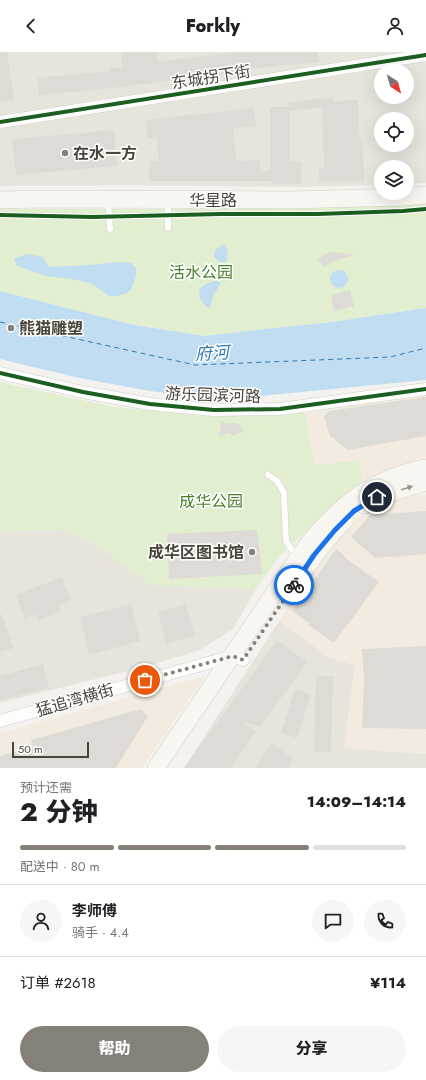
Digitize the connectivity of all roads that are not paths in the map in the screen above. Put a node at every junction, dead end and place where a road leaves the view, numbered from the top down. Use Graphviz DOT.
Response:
graph roads {
  1 [pos="426,55"];
  2 [pos="0,122"];
  3 [pos="426,195"];
  4 [pos="0,200"];
  5 [pos="108,200"];
  6 [pos="168,200"];
  7 [pos="168,228"];
  8 [pos="110,229"];
  9 [pos="0,373"];
  10 [pos="426,389"];
  11 [pos="426,468"];
  12 [pos="268,475"];
  13 [pos="426,482"];
  14 [pos="302,552"];
  15 [pos="238,658"];
  16 [pos="0,721"];
  17 [pos="156,768"];
  18 [pos="170,768"];
  1 -- 2 [label="street, 东城拐下街"];
  3 -- 6 [label="main road, 华星路"];
  4 -- 5 [label="main road, 华星路"];
  5 -- 6 [label="main road, 华星路"];
  5 -- 8 [label="lane"];
  6 -- 7 [label="lane"];
  9 -- 10 [label="street, 游乐园滨河路"];
  11 -- 14 [label="main road"];
  12 -- 14 [label="lane"];
  15 -- 13 [label="main road, one-way"];
  14 -- 15 [label="main road"];
  15 -- 16 [label="street, 猛追湾横街"];
  15 -- 17 [label="main road"];
  15 -- 18 [label="main road"];
}
